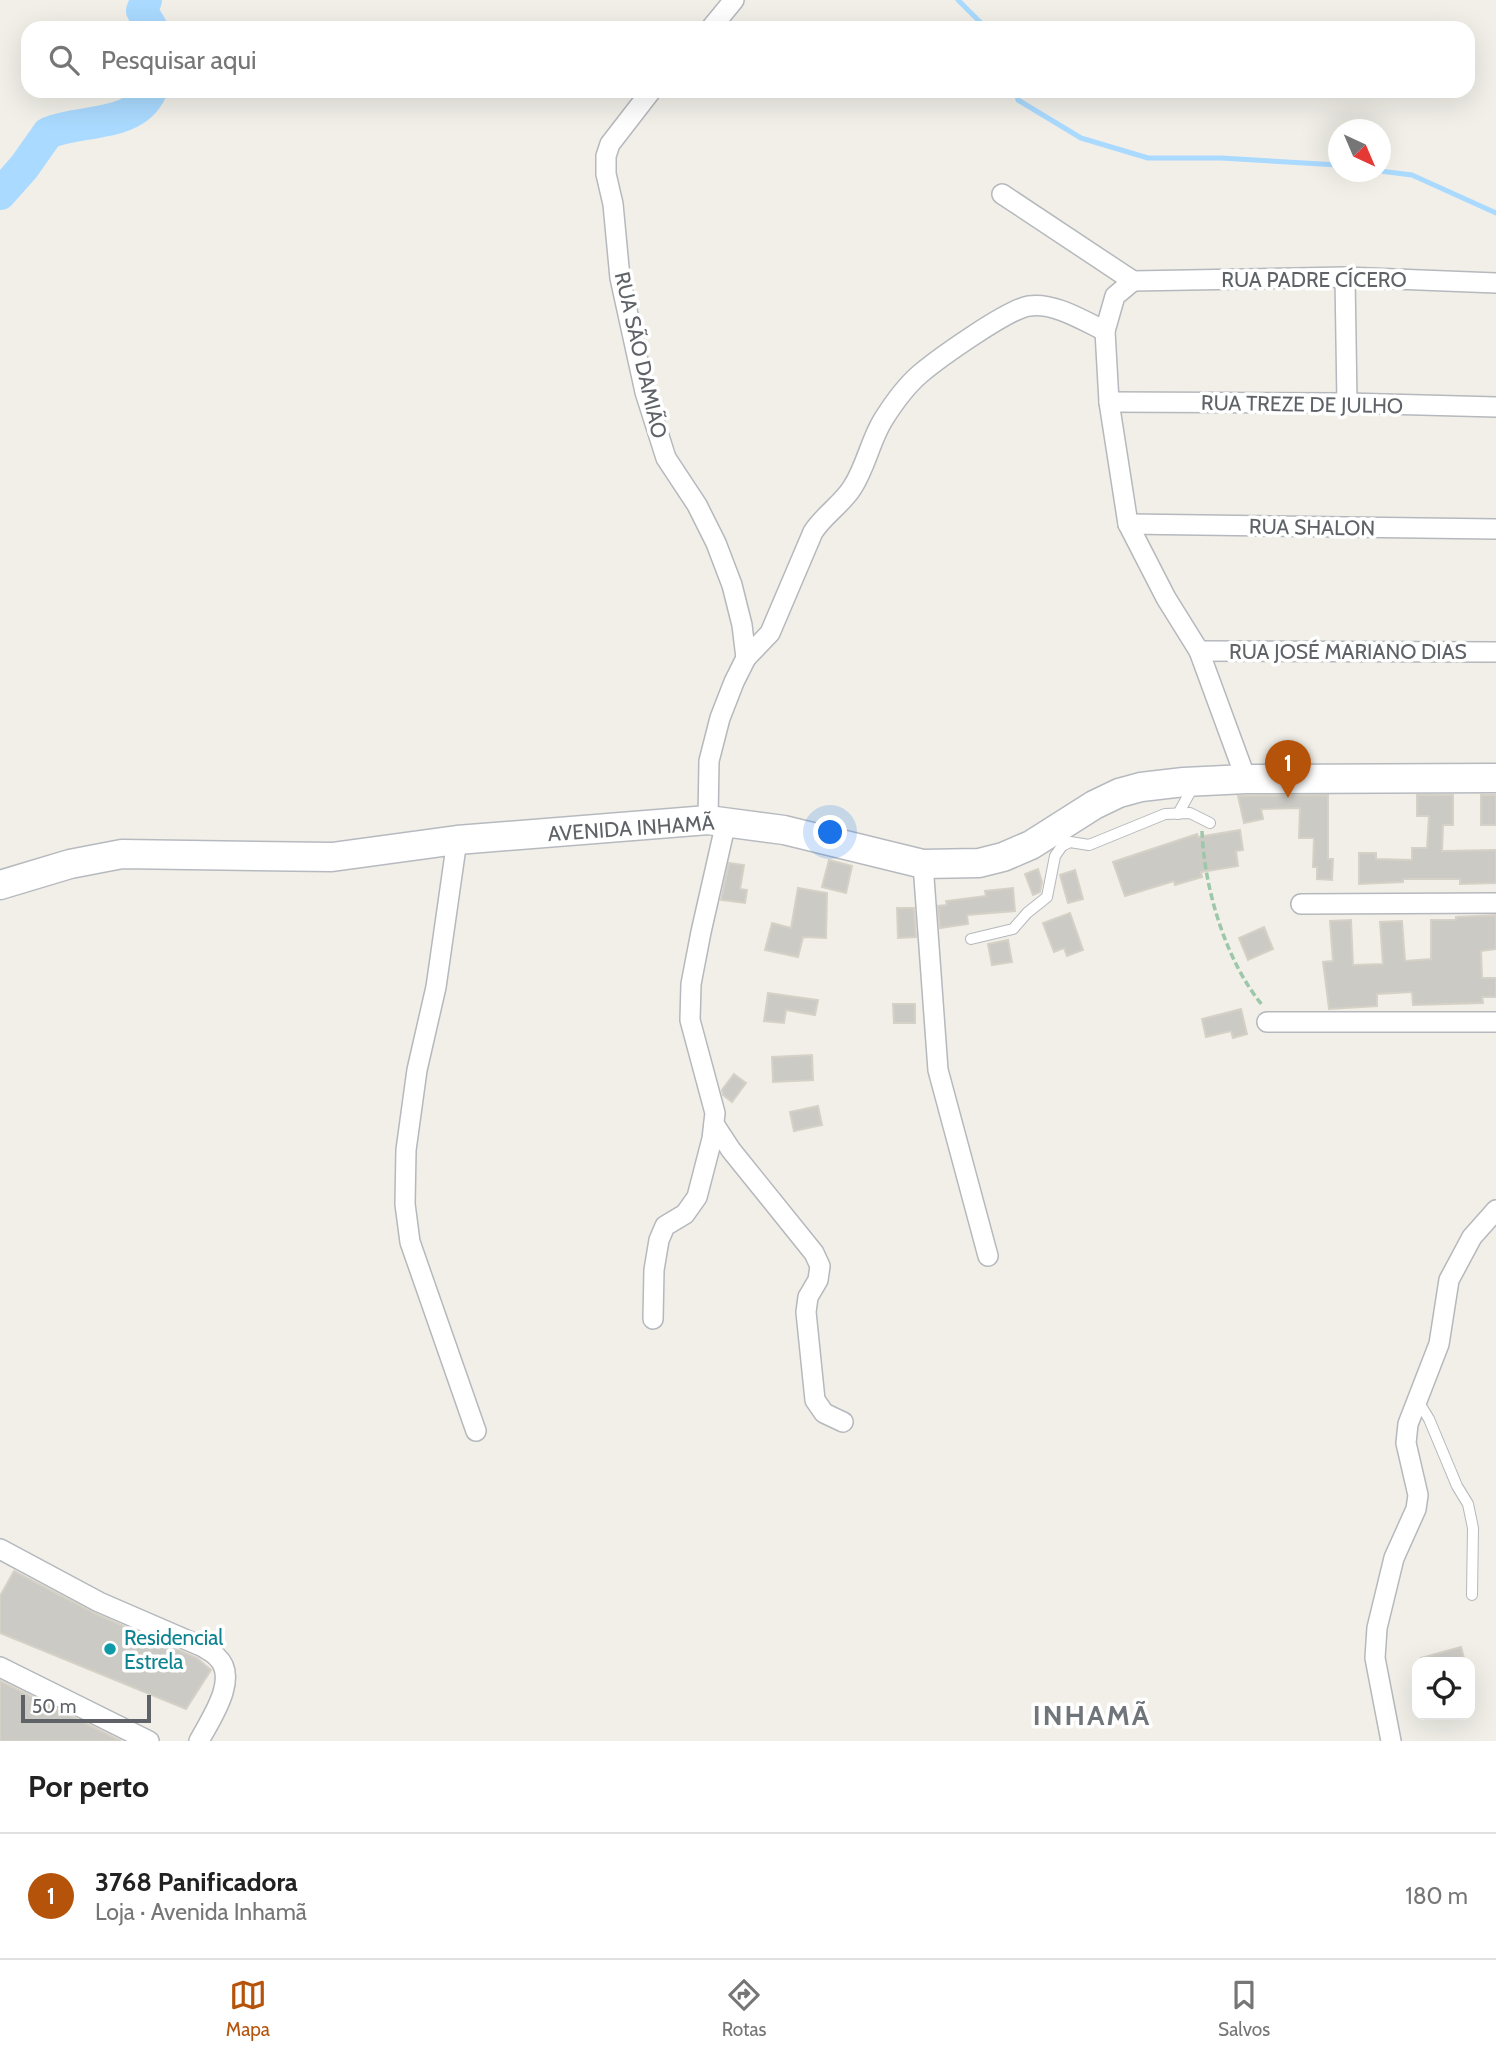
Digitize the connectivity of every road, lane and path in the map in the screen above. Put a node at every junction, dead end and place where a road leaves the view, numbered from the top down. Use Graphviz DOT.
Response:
graph roads {
  1 [pos="734,0"];
  2 [pos="717,21"];
  3 [pos="645,98"];
  4 [pos="1002,194"];
  5 [pos="1345,276"];
  6 [pos="1133,281"];
  7 [pos="1496,283"];
  8 [pos="1105,331"];
  9 [pos="1109,402"];
  10 [pos="1347,403"];
  11 [pos="1496,407"];
  12 [pos="1128,524"];
  13 [pos="1496,529"];
  14 [pos="1199,651"];
  15 [pos="1496,652"];
  16 [pos="746,658"];
  17 [pos="1496,778"];
  18 [pos="1245,779"];
  19 [pos="1196,781"];
  20 [pos="1178,814"];
  21 [pos="717,821"];
  22 [pos="1206,821"];
  23 [pos="1066,834"];
  24 [pos="457,840"];
  25 [pos="923,864"];
  26 [pos="0,885"];
  27 [pos="1496,903"];
  28 [pos="1301,904"];
  29 [pos="971,939"];
  30 [pos="1272,1022"];
  31 [pos="1496,1022"];
  32 [pos="714,1124"];
  33 [pos="1496,1210"];
  34 [pos="988,1256"];
  35 [pos="653,1319"];
  36 [pos="1418,1401"];
  37 [pos="843,1422"];
  38 [pos="476,1431"];
  39 [pos="0,1549"];
  40 [pos="1472,1595"];
  41 [pos="0,1667"];
  42 [pos="149,1741"];
  43 [pos="199,1741"];
  44 [pos="1391,1741"];
  1 -- 2 [label="street"];
  3 -- 16 [label="street, RUA SÃO DAMIÃO"];
  4 -- 6 [label="street"];
  5 -- 6 [label="street, RUA PADRE CÍCERO"];
  5 -- 7 [label="street, RUA PADRE CÍCERO"];
  5 -- 10 [label="street"];
  6 -- 8 [label="street"];
  8 -- 9 [label="street"];
  8 -- 16 [label="street"];
  9 -- 10 [label="street, RUA TREZE DE JULHO"];
  9 -- 12 [label="street"];
  10 -- 11 [label="street, RUA TREZE DE JULHO"];
  12 -- 13 [label="street, RUA SHALON"];
  12 -- 14 [label="street"];
  14 -- 15 [label="street, RUA JOSÉ MARIANO DIAS"];
  14 -- 18 [label="street"];
  16 -- 21 [label="street"];
  17 -- 18 [label="street, AVENIDA INHAMÃ"];
  18 -- 19 [label="street, AVENIDA INHAMÃ"];
  19 -- 20 [label="lane"];
  19 -- 23 [label="street, AVENIDA INHAMÃ"];
  20 -- 22 [label="lane"];
  20 -- 23 [label="lane"];
  21 -- 24 [label="street, AVENIDA INHAMÃ"];
  21 -- 25 [label="street, AVENIDA INHAMÃ"];
  21 -- 32 [label="street"];
  22 -- 30 [label="path"];
  23 -- 25 [label="street, AVENIDA INHAMÃ"];
  23 -- 29 [label="lane"];
  24 -- 26 [label="street, AVENIDA INHAMÃ"];
  24 -- 38 [label="street"];
  25 -- 34 [label="street"];
  27 -- 28 [label="street"];
  30 -- 31 [label="street"];
  32 -- 35 [label="street"];
  32 -- 37 [label="street"];
  33 -- 36 [label="street"];
  36 -- 40 [label="lane"];
  36 -- 44 [label="street"];
  39 -- 43 [label="street"];
  41 -- 42 [label="street"];
}
